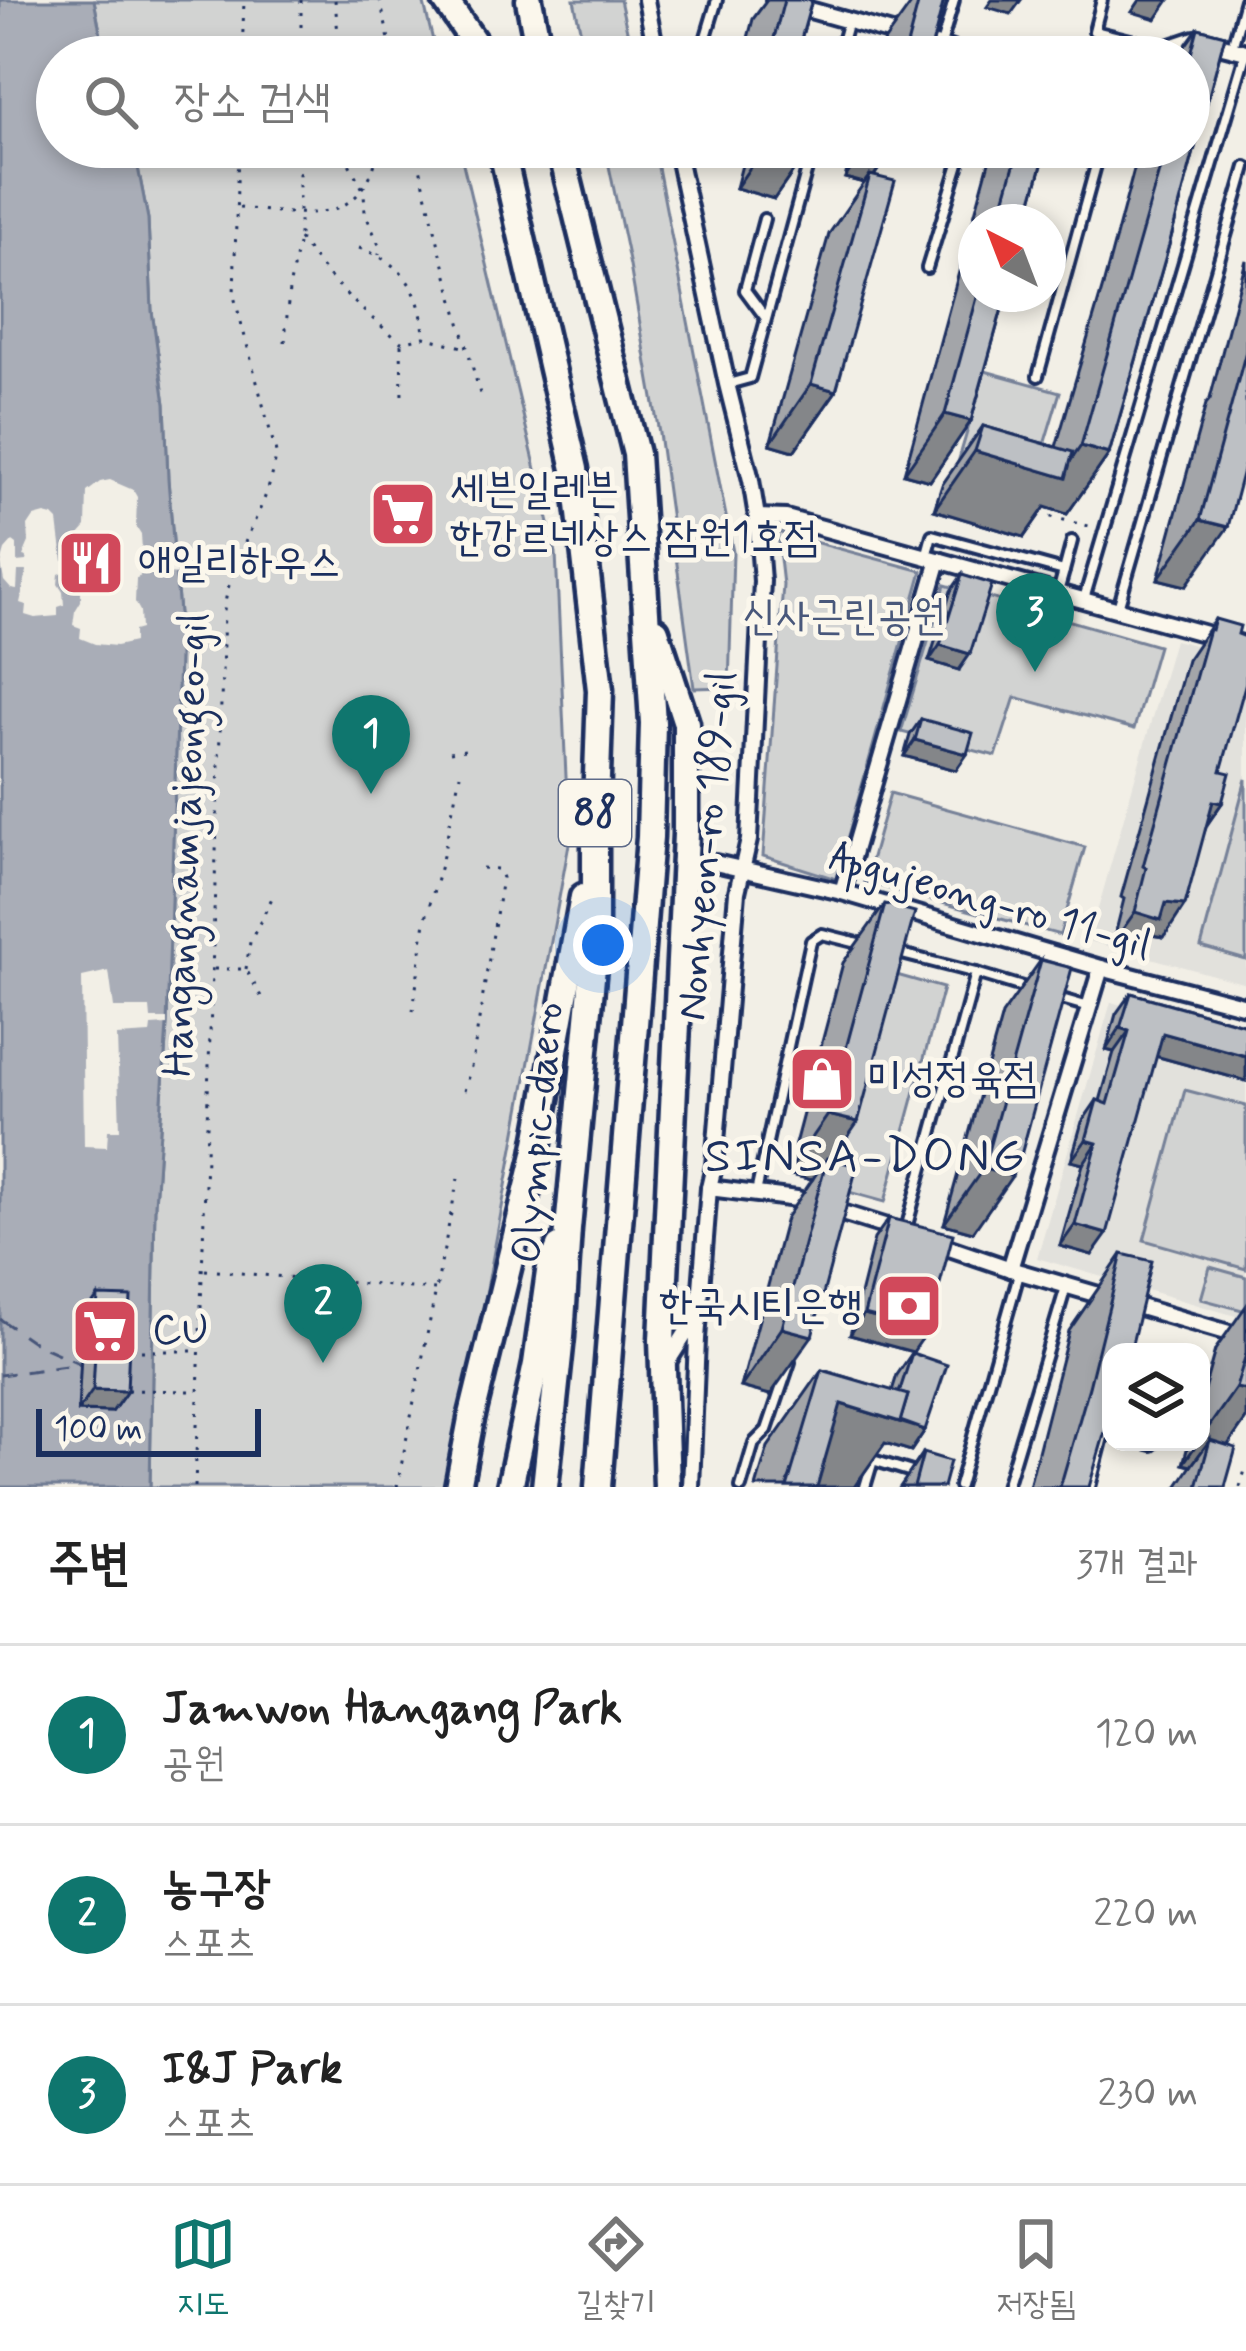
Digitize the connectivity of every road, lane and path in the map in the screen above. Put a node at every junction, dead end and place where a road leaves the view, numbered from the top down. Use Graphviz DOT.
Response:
graph roads {
  1 [pos="244,0"];
  2 [pos="301,0"];
  3 [pos="335,0"];
  4 [pos="380,0"];
  5 [pos="445,0"];
  6 [pos="468,0"];
  7 [pos="529,0"];
  8 [pos="541,0"];
  9 [pos="646,0"];
  10 [pos="717,0"];
  11 [pos="774,0"];
  12 [pos="954,0"];
  13 [pos="1102,0"];
  14 [pos="1245,0"];
  15 [pos="812,5"];
  16 [pos="848,20"];
  17 [pos="243,36"];
  18 [pos="302,36"];
  19 [pos="338,36"];
  20 [pos="388,36"];
  21 [pos="469,36"];
  22 [pos="476,36"];
  23 [pos="537,36"];
  24 [pos="542,36"];
  25 [pos="652,36"];
  26 [pos="706,36"];
  27 [pos="844,36"];
  28 [pos="905,36"];
  29 [pos="944,36"];
  30 [pos="1114,36"];
  31 [pos="1210,43"];
  32 [pos="1241,51"];
  33 [pos="1210,159"];
  34 [pos="1246,167"];
  35 [pos="237,168"];
  36 [pos="300,168"];
  37 [pos="351,168"];
  38 [pos="372,168"];
  39 [pos="420,168"];
  40 [pos="505,168"];
  41 [pos="565,168"];
  42 [pos="681,168"];
  43 [pos="807,168"];
  44 [pos="958,168"];
  45 [pos="1095,168"];
  46 [pos="1207,168"];
  47 [pos="364,191"];
  48 [pos="236,208"];
  49 [pos="301,215"];
  50 [pos="764,219"];
  51 [pos="299,239"];
  52 [pos="359,248"];
  53 [pos="379,255"];
  54 [pos="927,268"];
  55 [pos="766,318"];
  56 [pos="424,337"];
  57 [pos="285,342"];
  58 [pos="401,342"];
  59 [pos="467,348"];
  60 [pos="1038,376"];
  61 [pos="727,384"];
  62 [pos="402,398"];
  63 [pos="482,401"];
  64 [pos="1034,501"];
  65 [pos="757,517"];
  66 [pos="1095,527"];
  67 [pos="1072,541"];
  68 [pos="932,559"];
  69 [pos="1064,571"];
  70 [pos="1058,593"];
  71 [pos="644,595"];
  72 [pos="1083,600"];
  73 [pos="1118,610"];
  74 [pos="1246,645"];
  75 [pos="465,750"];
  76 [pos="451,752"];
  77 [pos="460,774"];
  78 [pos="595,834"];
  79 [pos="715,863"];
  80 [pos="433,864"];
  81 [pos="441,865"];
  82 [pos="482,868"];
  83 [pos="744,869"];
  84 [pos="842,892"];
  85 [pos="272,898"];
  86 [pos="866,945"];
  87 [pos="888,951"];
  88 [pos="1101,968"];
  89 [pos="213,969"];
  90 [pos="246,969"];
  91 [pos="976,973"];
  92 [pos="265,1004"];
  93 [pos="1246,1006"];
  94 [pos="1089,1007"];
  95 [pos="413,1011"];
  96 [pos="464,1091"];
  97 [pos="459,1173"];
  98 [pos="709,1188"];
  99 [pos="755,1192"];
  100 [pos="568,1229"];
  101 [pos="905,1232"];
  102 [pos="203,1270"];
  103 [pos="1015,1271"];
  104 [pos="1067,1286"];
  105 [pos="438,1291"];
  106 [pos="701,1310"];
  107 [pos="1246,1338"];
  108 [pos="115,1351"];
  109 [pos="200,1351"];
  110 [pos="790,1362"];
  111 [pos="663,1370"];
  112 [pos="113,1389"];
  113 [pos="198,1390"];
  114 [pos="1102,1442"];
  115 [pos="852,1454"];
  116 [pos="873,1460"];
  117 [pos="1246,1467"];
  118 [pos="916,1473"];
  119 [pos="961,1486"];
  120 [pos="195,1487"];
  121 [pos="397,1487"];
  122 [pos="458,1487"];
  123 [pos="510,1487"];
  124 [pos="545,1487"];
  125 [pos="598,1487"];
  126 [pos="667,1487"];
  127 [pos="691,1487"];
  128 [pos="741,1487"];
  129 [pos="865,1487"];
  130 [pos="1006,1487"];
  131 [pos="1090,1487"];
  132 [pos="1240,1487"];
  1 -- 17 [label="path"];
  2 -- 18 [label="path"];
  3 -- 19 [label="path"];
  4 -- 20 [label="path"];
  5 -- 21 [label="highway"];
  6 -- 22 [label="highway"];
  7 -- 23 [label="highway"];
  8 -- 24 [label="highway"];
  9 -- 25 [label="street"];
  10 -- 26 [label="lane"];
  11 -- 15 [label="street"];
  12 -- 29 [label="lane"];
  13 -- 30 [label="lane"];
  14 -- 32 [label="lane"];
  15 -- 16 [label="street"];
  16 -- 27 [label="lane"];
  16 -- 28 [label="street"];
  31 -- 32 [label="street"];
  32 -- 33 [label="lane"];
  34 -- 73 [label="lane"];
  35 -- 48 [label="path, Hangangnamjajeongeo-gil"];
  36 -- 49 [label="path"];
  37 -- 47 [label="path"];
  38 -- 47 [label="path"];
  39 -- 59 [label="path"];
  40 -- 78 [label="highway, Olympic-daero / 88"];
  41 -- 71 [label="highway, Olympic-daero / 88"];
  42 -- 61 [label="street, Nonhyeon-ro 189-gil"];
  43 -- 55 [label="lane"];
  44 -- 54 [label="lane"];
  45 -- 60 [label="lane"];
  46 -- 72 [label="lane"];
  47 -- 49 [label="path"];
  47 -- 53 [label="path"];
  48 -- 49 [label="path"];
  48 -- 89 [label="path, Hangangnamjajeongeo-gil"];
  49 -- 51 [label="path"];
  50 -- 55 [label="lane"];
  51 -- 57 [label="path"];
  51 -- 58 [label="path"];
  52 -- 53 [label="path"];
  53 -- 56 [label="path"];
  55 -- 61 [label="lane"];
  56 -- 58 [label="path"];
  56 -- 59 [label="path"];
  58 -- 62 [label="path"];
  59 -- 63 [label="path"];
  61 -- 65 [label="street, Nonhyeon-ro 189-gil"];
  64 -- 66 [label="path"];
  65 -- 68 [label="street"];
  65 -- 83 [label="street, Nonhyeon-ro 189-gil"];
  67 -- 69 [label="lane"];
  68 -- 69 [label="lane"];
  68 -- 70 [label="street"];
  68 -- 84 [label="street"];
  69 -- 70 [label="lane"];
  70 -- 72 [label="street"];
  71 -- 111 [label="highway"];
  71 -- 125 [label="highway, Olympic-daero / 88"];
  72 -- 73 [label="street"];
  73 -- 74 [label="street"];
  75 -- 76 [label="path"];
  77 -- 81 [label="path"];
  78 -- 100 [label="highway, Olympic-daero / 88"];
  78 -- 122 [label="highway"];
  79 -- 83 [label="street, Apgujeong-ro 11-gil"];
  80 -- 81 [label="path"];
  81 -- 95 [label="path"];
  82 -- 96 [label="path"];
  83 -- 84 [label="street, Apgujeong-ro 11-gil"];
  83 -- 98 [label="street, Nonhyeon-ro 189-gil"];
  84 -- 88 [label="street, Apgujeong-ro 11-gil"];
  85 -- 90 [label="path"];
  86 -- 99 [label="lane"];
  87 -- 91 [label="lane"];
  88 -- 93 [label="street, Apgujeong-ro 11-gil"];
  88 -- 94 [label="street"];
  89 -- 90 [label="path"];
  89 -- 102 [label="path, Hangangnamjajeongeo-gil"];
  90 -- 92 [label="path"];
  91 -- 94 [label="lane"];
  91 -- 101 [label="lane"];
  94 -- 103 [label="street"];
  97 -- 105 [label="path"];
  98 -- 99 [label="street"];
  98 -- 106 [label="street, Nonhyeon-ro 189-gil"];
  99 -- 101 [label="street"];
  100 -- 123 [label="highway"];
  100 -- 124 [label="highway, Olympic-daero / 88"];
  101 -- 103 [label="street"];
  102 -- 105 [label="path"];
  102 -- 109 [label="path, Hangangnamjajeongeo-gil"];
  103 -- 104 [label="street"];
  103 -- 119 [label="lane"];
  104 -- 107 [label="street"];
  104 -- 130 [label="lane"];
  105 -- 121 [label="path"];
  106 -- 111 [label="street"];
  106 -- 127 [label="street, Nonhyeon-ro 189-gil"];
  108 -- 109 [label="path"];
  109 -- 113 [label="path, Hangangnamjajeongeo-gil"];
  110 -- 128 [label="lane"];
  111 -- 126 [label="highway"];
  112 -- 113 [label="path"];
  113 -- 120 [label="path, Hangangnamjajeongeo-gil"];
  114 -- 131 [label="lane"];
  115 -- 116 [label="lane"];
  116 -- 118 [label="lane"];
  116 -- 129 [label="lane"];
  117 -- 132 [label="path"];
}
